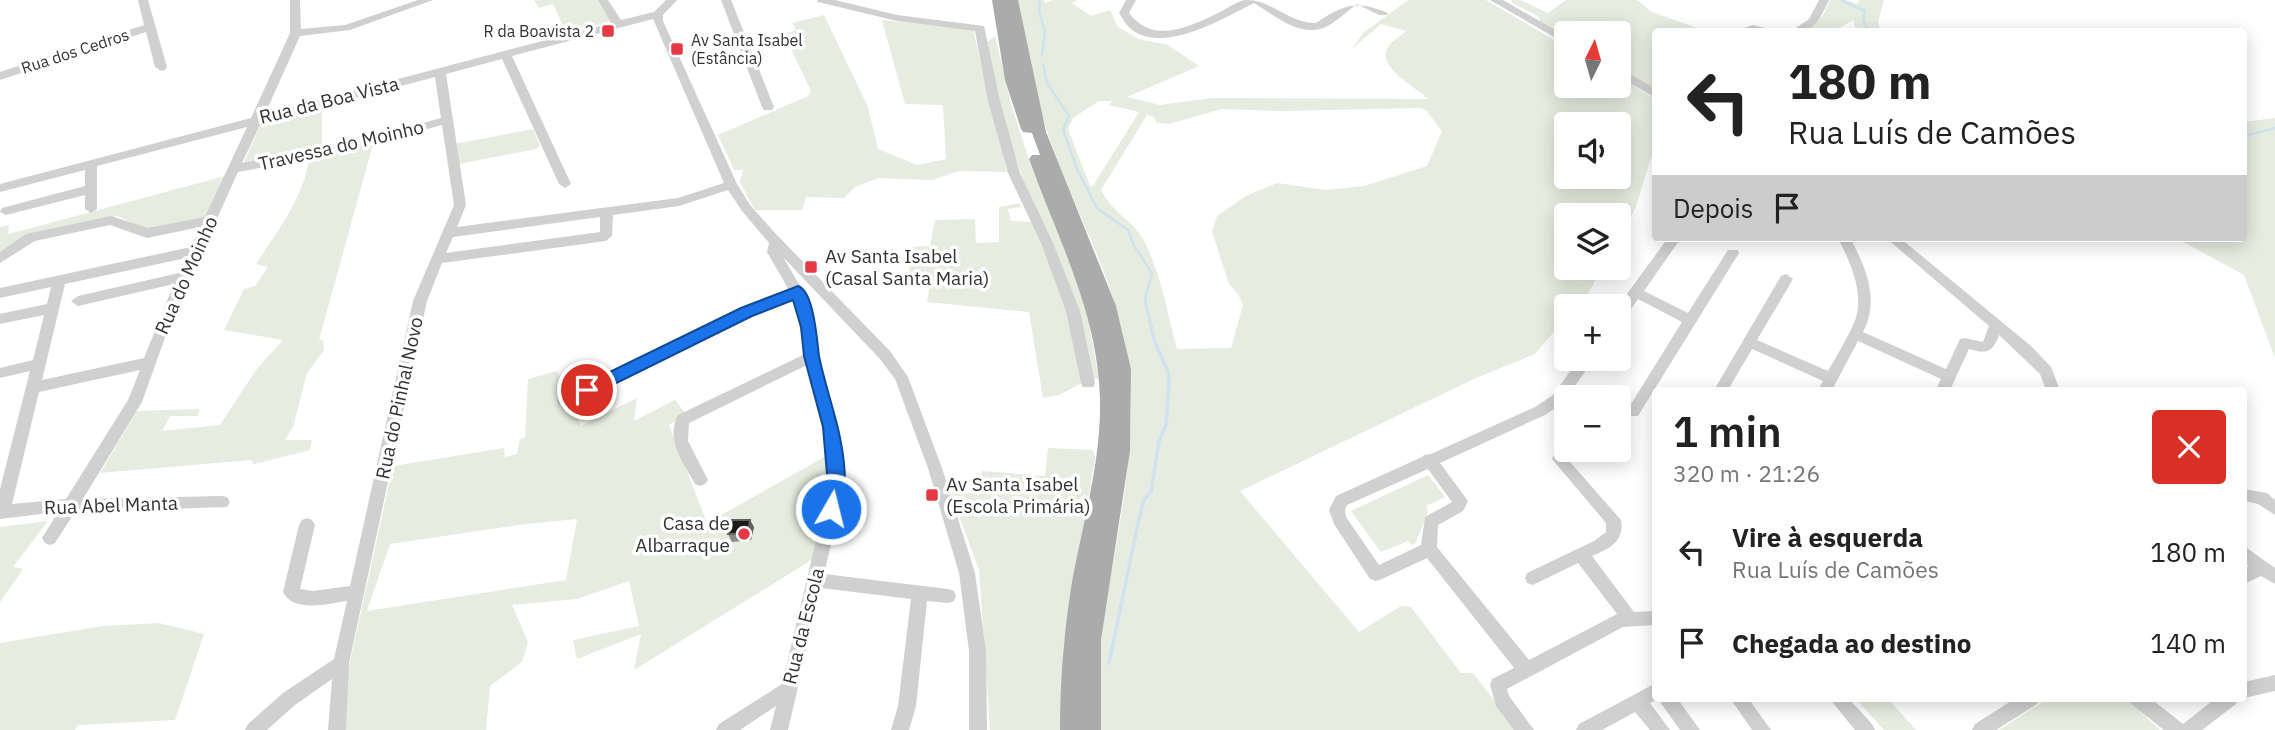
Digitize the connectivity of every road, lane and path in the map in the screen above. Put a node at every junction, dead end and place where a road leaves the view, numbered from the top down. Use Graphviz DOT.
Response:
graph roads {
  1 [pos="143,0"];
  2 [pos="295,0"];
  3 [pos="428,0"];
  4 [pos="603,0"];
  5 [pos="672,0"];
  6 [pos="726,0"];
  7 [pos="822,0"];
  8 [pos="999,0"];
  9 [pos="1011,0"];
  10 [pos="1131,0"];
  11 [pos="1254,0"];
  12 [pos="1356,0"];
  13 [pos="1495,0"];
  14 [pos="1824,0"];
  15 [pos="1383,13"];
  16 [pos="659,14"];
  17 [pos="618,25"];
  18 [pos="150,27"];
  19 [pos="980,28"];
  20 [pos="1800,28"];
  21 [pos="296,33"];
  22 [pos="995,34"];
  23 [pos="1554,34"];
  24 [pos="506,55"];
  25 [pos="161,67"];
  26 [pos="440,71"];
  27 [pos="0,76"];
  28 [pos="1631,79"];
  29 [pos="1652,92"];
  30 [pos="768,107"];
  31 [pos="256,119"];
  32 [pos="448,120"];
  33 [pos="91,163"];
  34 [pos="234,169"];
  35 [pos="565,184"];
  36 [pos="731,185"];
  37 [pos="0,188"];
  38 [pos="91,189"];
  39 [pos="91,209"];
  40 [pos="6,211"];
  41 [pos="607,212"];
  42 [pos="210,221"];
  43 [pos="449,233"];
  44 [pos="1672,242"];
  45 [pos="1846,242"];
  46 [pos="1897,242"];
  47 [pos="776,243"];
  48 [pos="196,251"];
  49 [pos="1733,253"];
  50 [pos="0,258"];
  51 [pos="438,260"];
  52 [pos="184,277"];
  53 [pos="1786,279"];
  54 [pos="59,281"];
  55 [pos="798,292"];
  56 [pos="1635,292"];
  57 [pos="0,293"];
  58 [pos="1631,298"];
  59 [pos="78,301"];
  60 [pos="52,308"];
  61 [pos="0,319"];
  62 [pos="1690,320"];
  63 [pos="1996,325"];
  64 [pos="1855,334"];
  65 [pos="1749,342"];
  66 [pos="812,356"];
  67 [pos="149,362"];
  68 [pos="38,365"];
  69 [pos="1578,371"];
  70 [pos="0,373"];
  71 [pos="1948,376"];
  72 [pos="1088,383"];
  73 [pos="1828,385"];
  74 [pos="1723,387"];
  75 [pos="1944,387"];
  76 [pos="2052,387"];
  77 [pos="32,388"];
  78 [pos="564,401"];
  79 [pos="1633,412"];
  80 [pos="1429,460"];
  81 [pos="1562,462"];
  82 [pos="700,480"];
  83 [pos="2247,496"];
  84 [pos="222,502"];
  85 [pos="70,506"];
  86 [pos="2275,509"];
  87 [pos="1,512"];
  88 [pos="307,526"];
  89 [pos="50,538"];
  90 [pos="1429,549"];
  91 [pos="1581,554"];
  92 [pos="2247,555"];
  93 [pos="2262,566"];
  94 [pos="2247,574"];
  95 [pos="2275,577"];
  96 [pos="1533,578"];
  97 [pos="814,580"];
  98 [pos="356,592"];
  99 [pos="920,592"];
  100 [pos="948,596"];
  101 [pos="1629,618"];
  102 [pos="1652,618"];
  103 [pos="341,663"];
  104 [pos="1525,668"];
  105 [pos="2275,683"];
  106 [pos="788,689"];
  107 [pos="2247,689"];
  108 [pos="1652,693"];
  109 [pos="1638,702"];
  110 [pos="1670,702"];
  111 [pos="1745,702"];
  112 [pos="1841,702"];
  113 [pos="2025,702"];
  114 [pos="2142,702"];
  115 [pos="2224,702"];
  116 [pos="254,730"];
  117 [pos="337,730"];
  118 [pos="725,730"];
  119 [pos="779,730"];
  120 [pos="900,730"];
  121 [pos="978,730"];
  122 [pos="1071,730"];
  123 [pos="1090,730"];
  124 [pos="1525,730"];
  125 [pos="1585,730"];
  126 [pos="1661,730"];
  127 [pos="1691,730"];
  128 [pos="1762,730"];
  129 [pos="1866,730"];
  130 [pos="1981,730"];
  131 [pos="2179,730"];
  1 -- 18 [label="street"];
  2 -- 21 [label="street, Rua do Moinho"];
  3 -- 21 [label="street"];
  4 -- 17 [label="street"];
  5 -- 16 [label="street"];
  6 -- 30 [label="street"];
  7 -- 19 [label="street"];
  8 -- 122 [label="main road"];
  9 -- 123 [label="main road"];
  10 -- 11 [label="street"];
  11 -- 12 [label="street"];
  12 -- 15 [label="street"];
  13 -- 23 [label="street"];
  14 -- 20 [label="street"];
  16 -- 17 [label="street, Rua da Boa Vista"];
  16 -- 36 [label="street"];
  17 -- 24 [label="street, Rua da Boa Vista"];
  18 -- 25 [label="street"];
  18 -- 27 [label="street, Rua dos Cedros"];
  19 -- 22 [label="street"];
  19 -- 72 [label="street"];
  21 -- 31 [label="street, Rua do Moinho"];
  24 -- 26 [label="street, Rua da Boa Vista"];
  24 -- 35 [label="street"];
  26 -- 31 [label="street, Rua da Boa Vista"];
  26 -- 32 [label="street, Rua do Pinhal Novo"];
  28 -- 29 [label="street"];
  31 -- 33 [label="street, Rua da Boa Vista"];
  31 -- 34 [label="street, Rua do Moinho"];
  32 -- 34 [label="street, Travessa do Moinho"];
  32 -- 43 [label="street, Rua do Pinhal Novo"];
  33 -- 37 [label="street, Rua da Boa Vista"];
  33 -- 38 [label="street"];
  34 -- 42 [label="street, Rua do Moinho"];
  36 -- 41 [label="street"];
  36 -- 47 [label="street"];
  38 -- 39 [label="street"];
  38 -- 40 [label="street"];
  41 -- 43 [label="street"];
  41 -- 51 [label="street"];
  42 -- 48 [label="street, Rua do Moinho"];
  42 -- 50 [label="street"];
  43 -- 51 [label="street, Rua do Pinhal Novo"];
  44 -- 56 [label="street"];
  45 -- 64 [label="street"];
  46 -- 63 [label="street"];
  47 -- 55 [label="street, Rua da Escola"];
  47 -- 121 [label="street"];
  48 -- 52 [label="street, Rua do Moinho"];
  48 -- 54 [label="street"];
  49 -- 62 [label="street"];
  51 -- 98 [label="street, Rua do Pinhal Novo"];
  52 -- 59 [label="street"];
  52 -- 67 [label="street, Rua do Moinho"];
  53 -- 65 [label="street"];
  54 -- 57 [label="street"];
  54 -- 60 [label="street"];
  55 -- 66 [label="street, Rua da Escola"];
  55 -- 78 [label="street"];
  56 -- 58 [label="street"];
  56 -- 62 [label="street"];
  60 -- 61 [label="street"];
  60 -- 68 [label="street"];
  62 -- 79 [label="street"];
  63 -- 71 [label="street"];
  63 -- 76 [label="street"];
  64 -- 71 [label="street"];
  64 -- 73 [label="street"];
  65 -- 73 [label="street"];
  65 -- 74 [label="street"];
  66 -- 82 [label="street"];
  66 -- 97 [label="street, Rua da Escola"];
  67 -- 77 [label="street"];
  67 -- 85 [label="street, Rua do Moinho"];
  68 -- 70 [label="street"];
  68 -- 77 [label="street"];
  69 -- 80 [label="street"];
  71 -- 75 [label="street"];
  77 -- 87 [label="street"];
  80 -- 90 [label="street"];
  80 -- 90 [label="street"];
  81 -- 91 [label="street"];
  83 -- 86 [label="street"];
  84 -- 85 [label="street, Rua Abel Manta"];
  85 -- 87 [label="street, Rua Abel Manta"];
  85 -- 89 [label="street, Rua do Moinho"];
  88 -- 98 [label="street"];
  90 -- 104 [label="street"];
  91 -- 96 [label="street"];
  91 -- 101 [label="street"];
  92 -- 93 [label="street"];
  93 -- 94 [label="street"];
  93 -- 95 [label="street"];
  97 -- 99 [label="street"];
  97 -- 106 [label="street, Rua da Escola"];
  98 -- 103 [label="street, Rua do Pinhal Novo"];
  99 -- 100 [label="street"];
  99 -- 120 [label="street"];
  101 -- 102 [label="street"];
  101 -- 104 [label="street"];
  103 -- 116 [label="street"];
  103 -- 117 [label="street, Rua do Pinhal Novo"];
  104 -- 124 [label="street"];
  105 -- 107 [label="street"];
  106 -- 118 [label="street"];
  106 -- 119 [label="street, Rua da Escola"];
  108 -- 109 [label="street"];
  109 -- 125 [label="street"];
  109 -- 126 [label="street"];
  110 -- 127 [label="street"];
  111 -- 128 [label="street"];
  112 -- 129 [label="street"];
  113 -- 130 [label="street"];
  114 -- 131 [label="street"];
  115 -- 131 [label="street"];
}
